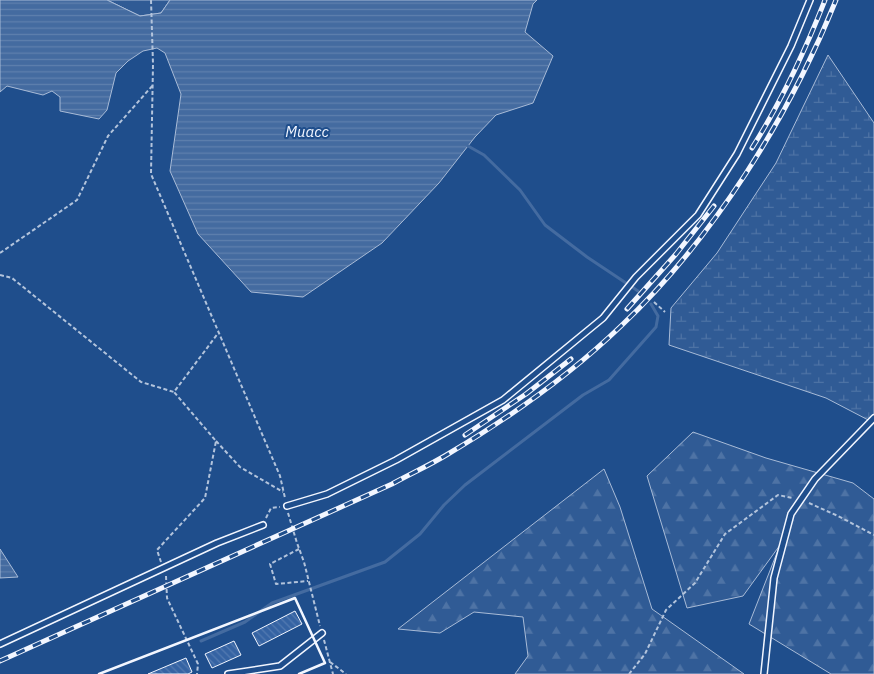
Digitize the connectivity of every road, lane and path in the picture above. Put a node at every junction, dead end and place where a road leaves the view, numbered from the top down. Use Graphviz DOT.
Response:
graph roads {
  1 [pos="810,0"];
  2 [pos="151,1"];
  3 [pos="153,85"];
  4 [pos="0,253"];
  5 [pos="0,275"];
  6 [pos="654,302"];
  7 [pos="665,312"];
  8 [pos="219,332"];
  9 [pos="174,392"];
  10 [pos="874,418"];
  11 [pos="216,441"];
  12 [pos="284,492"];
  13 [pos="801,500"];
  14 [pos="287,506"];
  15 [pos="263,525"];
  16 [pos="874,535"];
  17 [pos="299,549"];
  18 [pos="164,569"];
  19 [pos="308,581"];
  20 [pos="312,594"];
  21 [pos="322,633"];
  22 [pos="0,644"];
  23 [pos="329,661"];
  24 [pos="197,674"];
  25 [pos="228,674"];
  26 [pos="346,674"];
  27 [pos="629,674"];
  28 [pos="764,674"];
  1 -- 14 [label="lane"];
  2 -- 3 [label="path"];
  3 -- 4 [label="path"];
  3 -- 8 [label="path"];
  5 -- 9 [label="path"];
  6 -- 7 [label="path"];
  8 -- 9 [label="path"];
  8 -- 12 [label="path"];
  9 -- 11 [label="path"];
  10 -- 13 [label="lane"];
  11 -- 12 [label="path"];
  11 -- 18 [label="path"];
  12 -- 14 [label="path"];
  13 -- 16 [label="path"];
  13 -- 27 [label="path"];
  13 -- 28 [label="lane"];
  14 -- 15 [label="path"];
  14 -- 17 [label="path"];
  15 -- 18 [label="lane"];
  17 -- 19 [label="path"];
  17 -- 19 [label="path"];
  18 -- 22 [label="lane"];
  18 -- 24 [label="path"];
  19 -- 20 [label="path"];
  21 -- 25 [label="lane"];
  23 -- 26 [label="path"];
}
